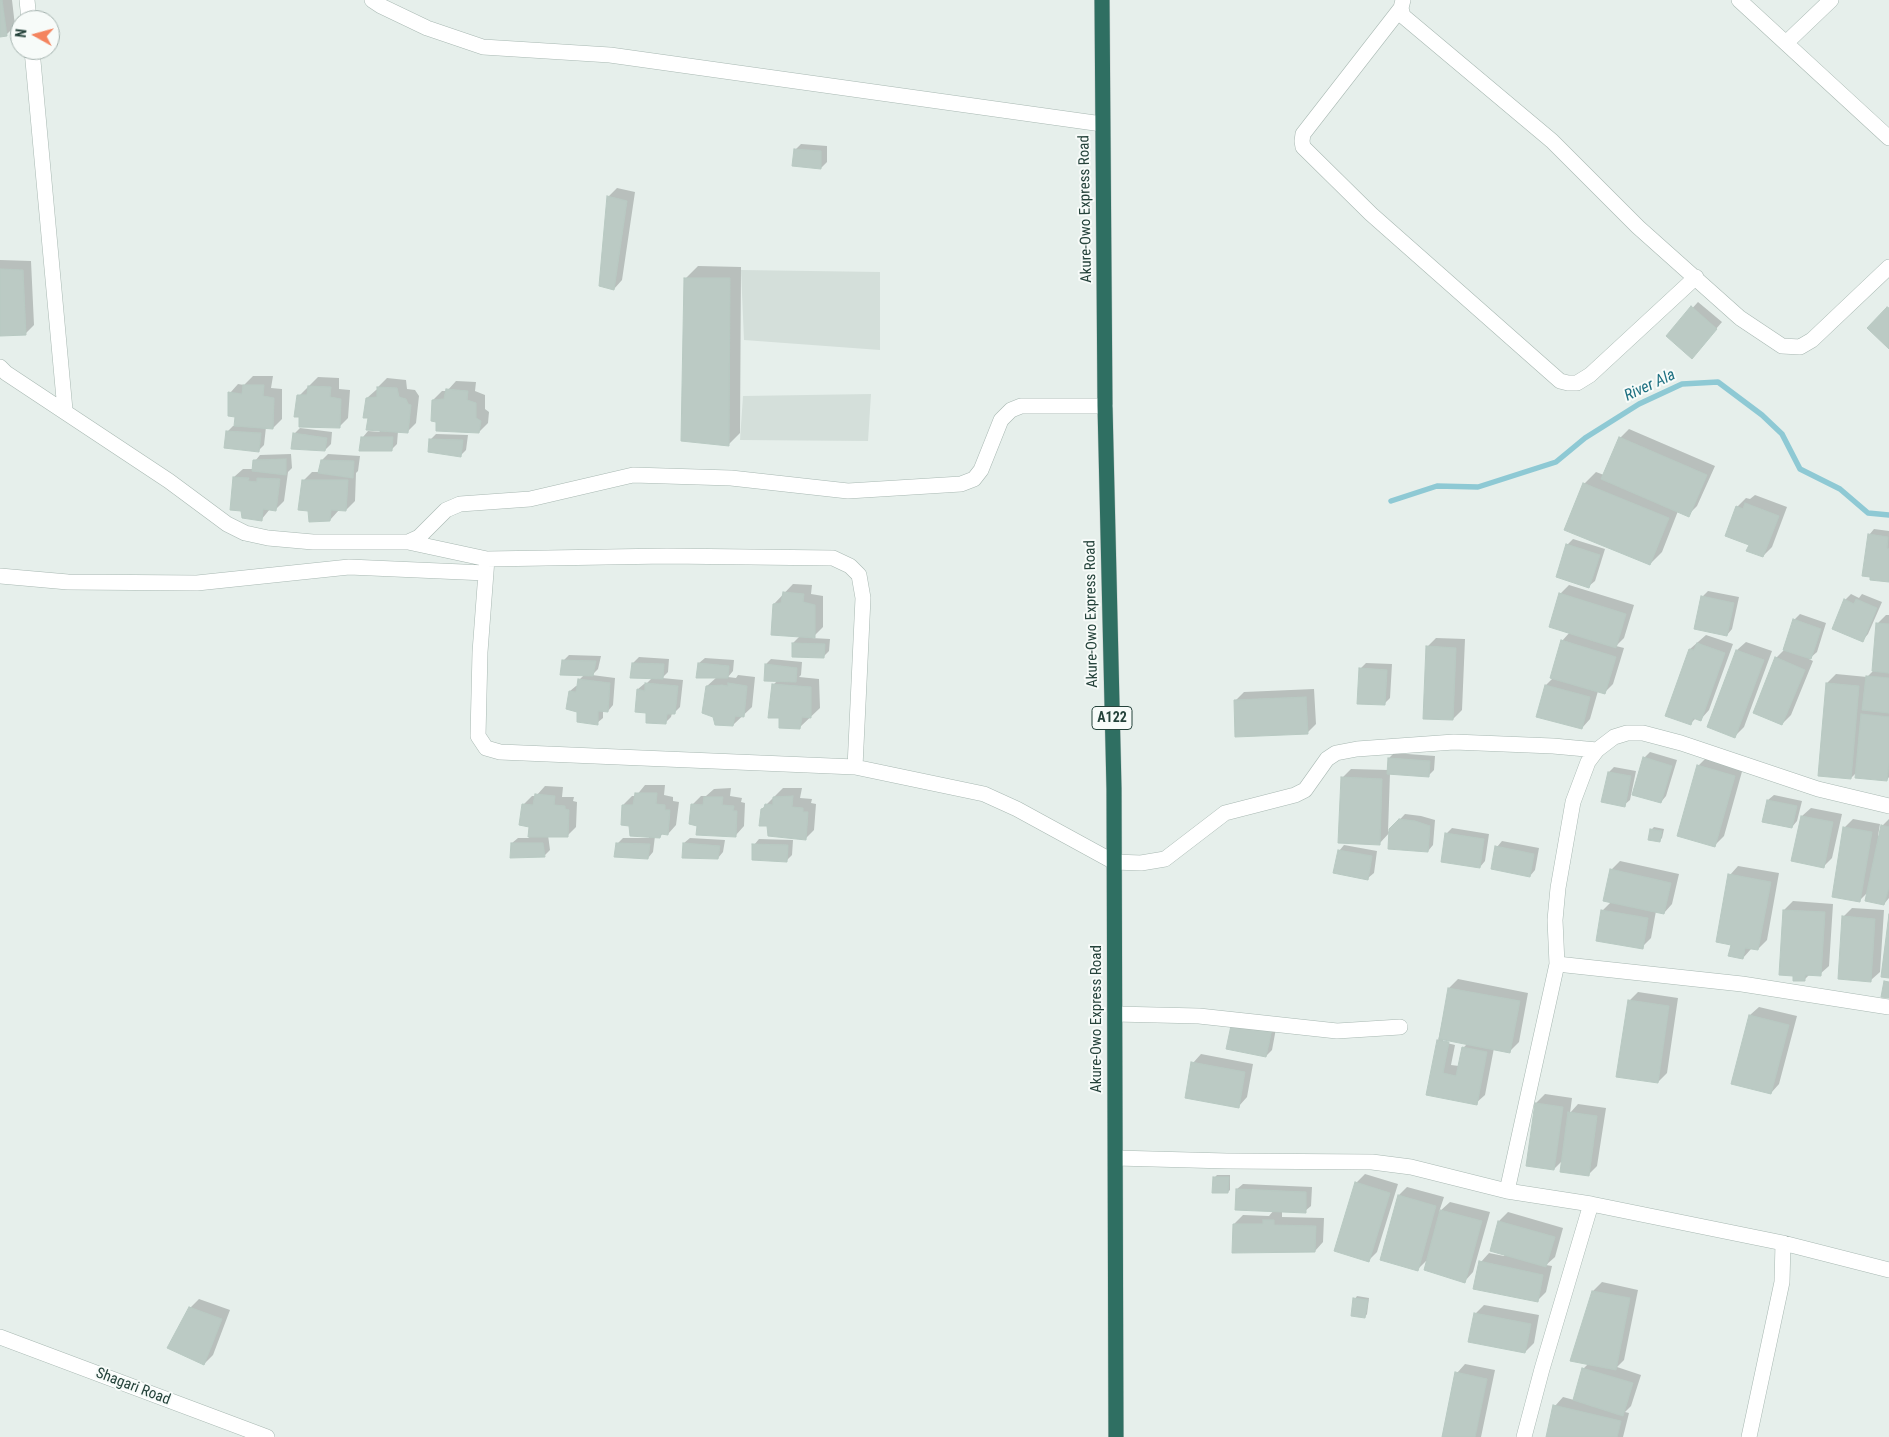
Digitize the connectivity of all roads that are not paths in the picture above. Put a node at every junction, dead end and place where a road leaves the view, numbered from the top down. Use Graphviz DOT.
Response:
graph roads {
  1 [pos="372,0"];
  2 [pos="1102,0"];
  3 [pos="1739,0"];
  4 [pos="1831,0"];
  5 [pos="1402,4"];
  6 [pos="1786,43"];
  7 [pos="33,60"];
  8 [pos="1102,124"];
  9 [pos="1889,138"];
  10 [pos="1889,267"];
  11 [pos="1696,277"];
  12 [pos="0,367"];
  13 [pos="1105,406"];
  14 [pos="65,410"];
  15 [pos="408,542"];
  16 [pos="486,566"];
  17 [pos="0,576"];
  18 [pos="1597,750"];
  19 [pos="855,767"];
  20 [pos="1889,806"];
  21 [pos="1114,862"];
  22 [pos="1557,964"];
  23 [pos="1889,1007"];
  24 [pos="1115,1014"];
  25 [pos="1400,1027"];
  26 [pos="1116,1158"];
  27 [pos="1507,1191"];
  28 [pos="1592,1204"];
  29 [pos="1783,1243"];
  30 [pos="1889,1270"];
  31 [pos="0,1337"];
  32 [pos="266,1437"];
  33 [pos="1116,1437"];
  34 [pos="1524,1437"];
  35 [pos="1750,1437"];
  1 -- 8 [label="street"];
  2 -- 8 [label="highway, Akure-Owo Express Road / A122"];
  3 -- 6 [label="street"];
  4 -- 6 [label="street"];
  5 -- 11 [label="street"];
  5 -- 11 [label="street"];
  6 -- 9 [label="street"];
  7 -- 14 [label="street"];
  8 -- 13 [label="highway, Akure-Owo Express Road / A122"];
  10 -- 11 [label="street"];
  12 -- 14 [label="street"];
  13 -- 15 [label="street"];
  13 -- 21 [label="highway, Akure-Owo Express Road / A122"];
  14 -- 15 [label="street"];
  15 -- 16 [label="street"];
  16 -- 17 [label="street"];
  16 -- 19 [label="street"];
  16 -- 19 [label="street"];
  18 -- 20 [label="street"];
  18 -- 21 [label="street"];
  18 -- 22 [label="street"];
  19 -- 21 [label="street"];
  21 -- 24 [label="highway, Akure-Owo Express Road / A122"];
  22 -- 23 [label="street"];
  22 -- 27 [label="street"];
  24 -- 25 [label="street"];
  24 -- 26 [label="highway, Akure-Owo Express Road / A122"];
  26 -- 27 [label="street"];
  26 -- 33 [label="highway, Akure-Owo Express Road / A122"];
  27 -- 28 [label="street"];
  28 -- 29 [label="street"];
  28 -- 34 [label="street"];
  29 -- 30 [label="street"];
  29 -- 35 [label="street"];
  31 -- 32 [label="street, Shagari Road"];
}
